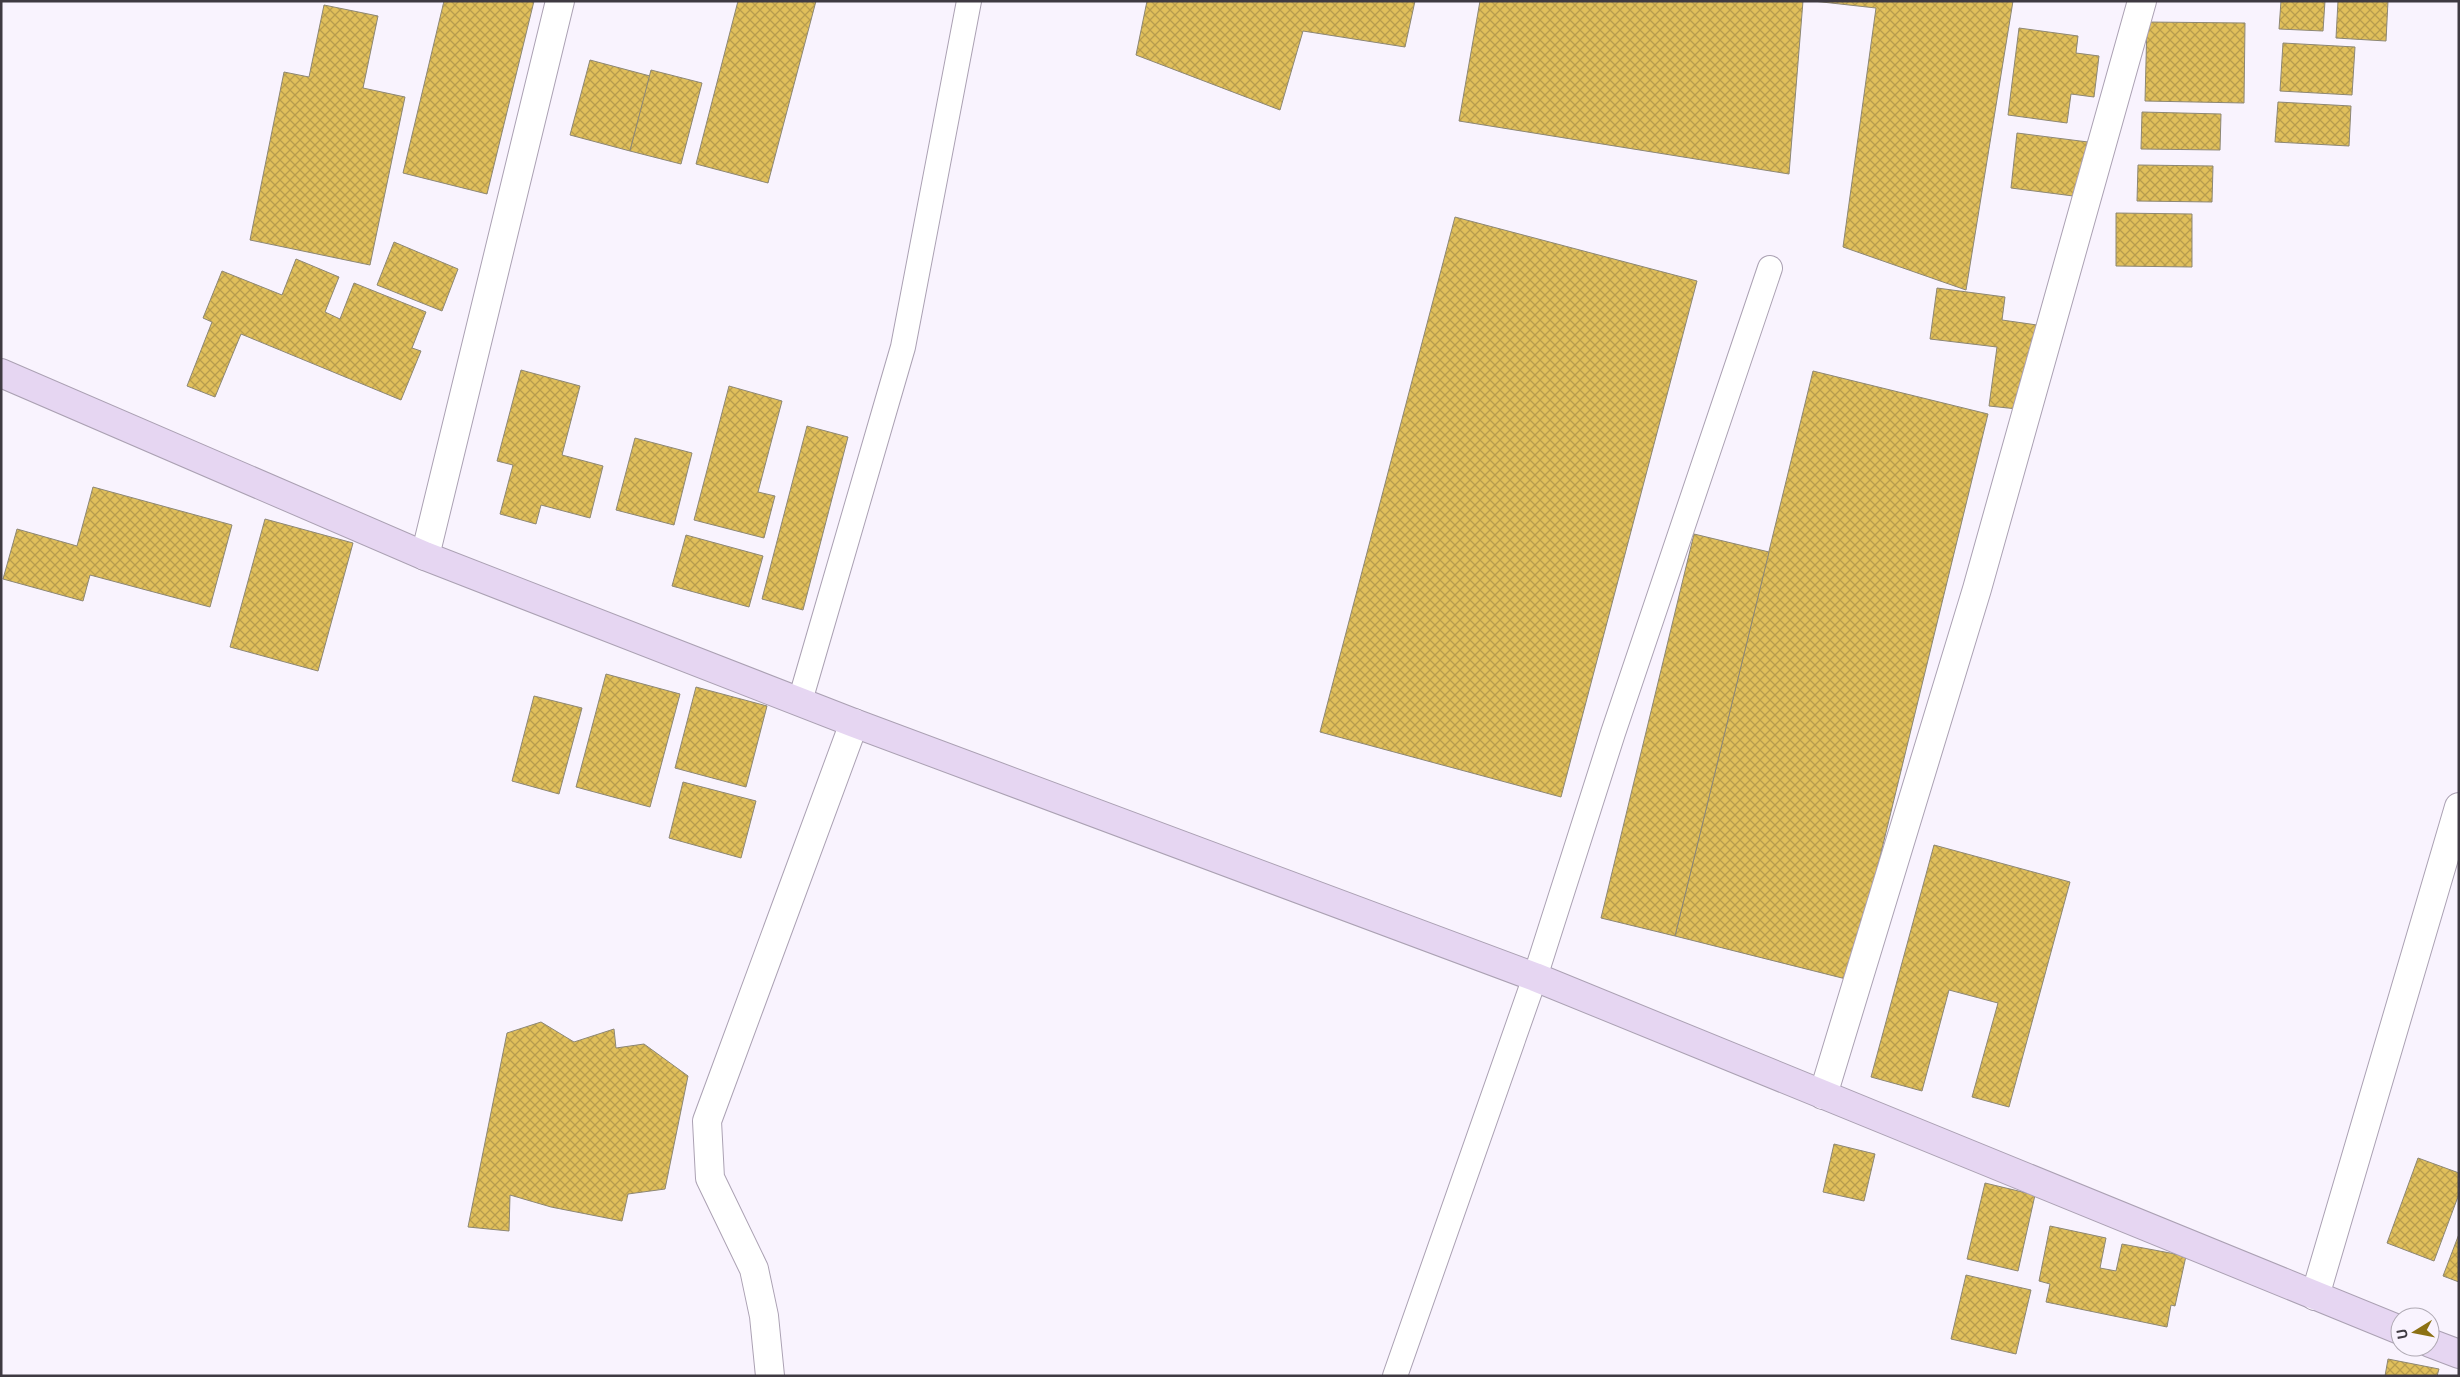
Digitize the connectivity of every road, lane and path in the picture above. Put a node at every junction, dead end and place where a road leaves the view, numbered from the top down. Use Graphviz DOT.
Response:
graph roads {
  1 [pos="560,1"];
  2 [pos="969,1"];
  3 [pos="2142,1"];
  4 [pos="1770,268"];
  5 [pos="1,373"];
  6 [pos="425,556"];
  7 [pos="800,701"];
  8 [pos="854,723"];
  9 [pos="2459,807"];
  10 [pos="1535,977"];
  11 [pos="1823,1095"];
  12 [pos="2315,1296"];
  13 [pos="2390,1326"];
  14 [pos="2440,1347"];
  15 [pos="2459,1354"];
  16 [pos="770,1376"];
  17 [pos="1395,1376"];
  1 -- 6 [label="street"];
  2 -- 7 [label="lane"];
  3 -- 11 [label="street"];
  4 -- 10 [label="lane"];
  5 -- 6 [label="main road"];
  6 -- 7 [label="main road"];
  7 -- 8 [label="main road"];
  8 -- 10 [label="main road"];
  8 -- 16 [label="street"];
  9 -- 12 [label="street"];
  10 -- 11 [label="main road"];
  10 -- 17 [label="lane"];
  11 -- 12 [label="main road"];
  12 -- 13 [label="main road"];
  14 -- 15 [label="main road"];
}
